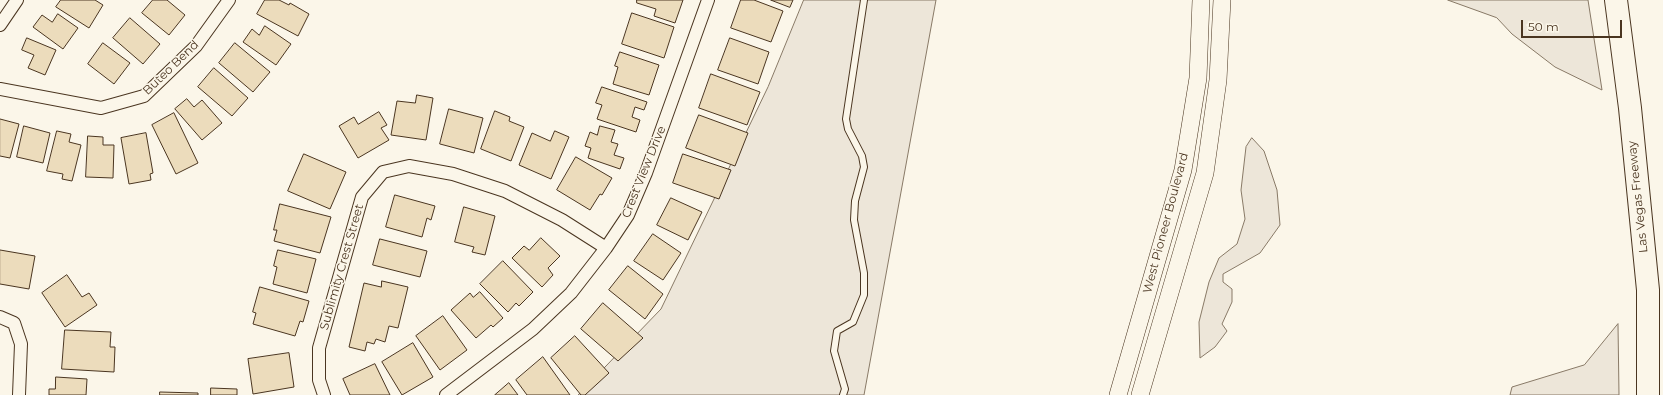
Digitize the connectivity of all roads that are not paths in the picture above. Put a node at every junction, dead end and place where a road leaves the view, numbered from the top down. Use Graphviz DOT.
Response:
graph roads {
  1 [pos="17,0"];
  2 [pos="229,0"];
  3 [pos="708,0"];
  4 [pos="864,0"];
  5 [pos="1201,0"];
  6 [pos="1222,0"];
  7 [pos="1616,0"];
  8 [pos="0,25"];
  9 [pos="0,89"];
  10 [pos="606,248"];
  11 [pos="0,317"];
  12 [pos="19,395"];
  13 [pos="324,395"];
  14 [pos="446,395"];
  15 [pos="843,395"];
  16 [pos="1118,395"];
  17 [pos="1140,395"];
  18 [pos="1648,395"];
  1 -- 8 [label="street"];
  2 -- 9 [label="street, Buteo Bend"];
  3 -- 10 [label="street, Crest View Drive"];
  4 -- 15 [label="lane"];
  5 -- 16 [label="main road, West Pioneer Boulevard"];
  6 -- 17 [label="main road, West Pioneer Boulevard"];
  7 -- 18 [label="highway, Las Vegas Freeway"];
  10 -- 13 [label="street, Sublimity Crest Street"];
  10 -- 14 [label="street, Crest View Drive"];
  11 -- 12 [label="street"];
}
